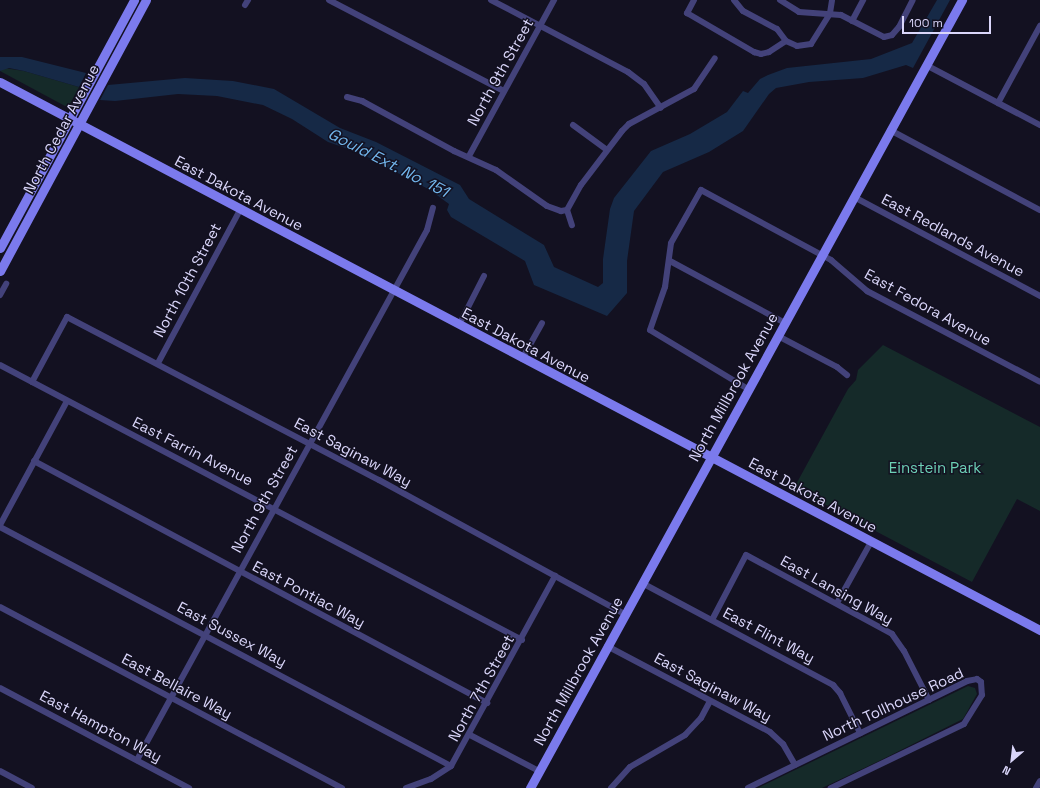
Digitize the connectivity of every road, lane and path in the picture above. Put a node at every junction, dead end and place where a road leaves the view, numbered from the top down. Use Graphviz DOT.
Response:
graph roads {
  1 [pos="134,0"];
  2 [pos="146,0"];
  3 [pos="329,0"];
  4 [pos="492,0"];
  5 [pos="554,0"];
  6 [pos="694,0"];
  7 [pos="734,0"];
  8 [pos="780,0"];
  9 [pos="832,0"];
  10 [pos="863,0"];
  11 [pos="913,0"];
  12 [pos="962,0"];
  13 [pos="830,13"];
  14 [pos="852,21"];
  15 [pos="540,25"];
  16 [pos="1040,26"];
  17 [pos="786,41"];
  18 [pos="715,58"];
  19 [pos="926,65"];
  20 [pos="0,82"];
  21 [pos="504,91"];
  22 [pos="348,97"];
  23 [pos="998,103"];
  24 [pos="661,108"];
  25 [pos="70,120"];
  26 [pos="79,124"];
  27 [pos="573,125"];
  28 [pos="1040,125"];
  29 [pos="890,130"];
  30 [pos="607,150"];
  31 [pos="469,156"];
  32 [pos="854,197"];
  33 [pos="433,208"];
  34 [pos="240,210"];
  35 [pos="567,210"];
  36 [pos="1040,210"];
  37 [pos="572,225"];
  38 [pos="11,228"];
  39 [pos="0,248"];
  40 [pos="822,255"];
  41 [pos="0,260"];
  42 [pos="670,261"];
  43 [pos="0,271"];
  44 [pos="484,276"];
  45 [pos="6,284"];
  46 [pos="394,291"];
  47 [pos="0,295"];
  48 [pos="1040,296"];
  49 [pos="542,323"];
  50 [pos="785,323"];
  51 [pos="459,325"];
  52 [pos="778,336"];
  53 [pos="522,359"];
  54 [pos="158,363"];
  55 [pos="0,365"];
  56 [pos="846,375"];
  57 [pos="32,382"];
  58 [pos="1040,382"];
  59 [pos="748,388"];
  60 [pos="67,401"];
  61 [pos="310,444"];
  62 [pos="710,457"];
  63 [pos="34,461"];
  64 [pos="274,508"];
  65 [pos="0,526"];
  66 [pos="871,542"];
  67 [pos="239,571"];
  68 [pos="555,576"];
  69 [pos="642,583"];
  70 [pos="836,603"];
  71 [pos="0,607"];
  72 [pos="625,614"];
  73 [pos="712,620"];
  74 [pos="1040,630"];
  75 [pos="206,634"];
  76 [pos="522,640"];
  77 [pos="607,646"];
  78 [pos="0,688"];
  79 [pos="171,697"];
  80 [pos="710,700"];
  81 [pos="929,700"];
  82 [pos="487,703"];
  83 [pos="860,733"];
  84 [pos="470,734"];
  85 [pos="137,760"];
  86 [pos="795,765"];
  87 [pos="452,766"];
  88 [pos="0,771"];
  89 [pos="539,771"];
  90 [pos="1040,781"];
  91 [pos="182,786"];
  92 [pos="32,788"];
  93 [pos="189,788"];
  94 [pos="342,788"];
  95 [pos="406,788"];
  96 [pos="530,788"];
  97 [pos="611,788"];
  98 [pos="748,788"];
  99 [pos="831,788"];
  100 [pos="1036,788"];
  1 -- 25 [label="street, North Cedar Avenue"];
  2 -- 26 [label="street, North Cedar Avenue"];
  3 -- 21 [label="street"];
  4 -- 15 [label="street"];
  5 -- 15 [label="street, North 9th Street"];
  6 -- 17 [label="street"];
  7 -- 17 [label="street"];
  8 -- 13 [label="street"];
  9 -- 13 [label="street"];
  10 -- 14 [label="street"];
  11 -- 14 [label="street"];
  12 -- 19 [label="street, North Millbrook Avenue"];
  13 -- 14 [label="street"];
  13 -- 17 [label="street"];
  15 -- 21 [label="street, North 9th Street"];
  15 -- 24 [label="street"];
  16 -- 23 [label="street"];
  18 -- 24 [label="street"];
  19 -- 23 [label="street"];
  19 -- 29 [label="street, North Millbrook Avenue"];
  20 -- 25 [label="street, East Dakota Avenue"];
  21 -- 31 [label="street, North 9th Street"];
  22 -- 31 [label="street"];
  23 -- 28 [label="street"];
  24 -- 30 [label="street"];
  25 -- 26 [label="street, East Dakota Avenue"];
  25 -- 38 [label="street, North Cedar Avenue"];
  26 -- 34 [label="street, East Dakota Avenue"];
  26 -- 43 [label="street, North Cedar Avenue"];
  27 -- 30 [label="street"];
  29 -- 32 [label="street, North Millbrook Avenue"];
  29 -- 36 [label="street"];
  30 -- 35 [label="street"];
  31 -- 35 [label="street"];
  32 -- 40 [label="street, North Millbrook Avenue"];
  32 -- 48 [label="street, East Redlands Avenue"];
  33 -- 46 [label="street, North 9th Street"];
  34 -- 46 [label="street, East Dakota Avenue"];
  34 -- 54 [label="street, North 10th Street"];
  35 -- 37 [label="street"];
  38 -- 39 [label="street, North Cedar Avenue"];
  38 -- 41 [label="street"];
  40 -- 42 [label="street, East Fedora Avenue"];
  40 -- 50 [label="street, North Millbrook Avenue"];
  40 -- 58 [label="street, East Fedora Avenue"];
  42 -- 50 [label="street"];
  42 -- 59 [label="street"];
  44 -- 51 [label="street"];
  45 -- 47 [label="street"];
  46 -- 51 [label="street, East Dakota Avenue"];
  46 -- 61 [label="street, North 9th Street"];
  49 -- 53 [label="street"];
  50 -- 52 [label="street, North Millbrook Avenue"];
  51 -- 53 [label="street, East Dakota Avenue"];
  52 -- 56 [label="street"];
  52 -- 59 [label="street, North Millbrook Avenue"];
  53 -- 62 [label="street, East Dakota Avenue"];
  54 -- 57 [label="street, East Saginaw Way"];
  54 -- 61 [label="street, East Saginaw Way"];
  55 -- 57 [label="street, East Farrin Avenue"];
  57 -- 60 [label="street, East Farrin Avenue"];
  59 -- 62 [label="street, North Millbrook Avenue"];
  60 -- 63 [label="street"];
  60 -- 64 [label="street, East Farrin Avenue"];
  61 -- 64 [label="street, North 9th Street"];
  61 -- 68 [label="street, East Saginaw Way"];
  62 -- 66 [label="street, East Dakota Avenue"];
  62 -- 69 [label="street, North Millbrook Avenue"];
  63 -- 65 [label="street"];
  63 -- 67 [label="street, East Pontiac Way"];
  64 -- 67 [label="street, North 9th Street"];
  64 -- 76 [label="street, East Farrin Avenue"];
  65 -- 75 [label="street, East Sussex Way"];
  66 -- 70 [label="street"];
  66 -- 74 [label="street, East Dakota Avenue"];
  67 -- 75 [label="street, North 9th Street"];
  67 -- 82 [label="street, East Pontiac Way"];
  68 -- 72 [label="street, East Saginaw Way"];
  68 -- 76 [label="street, North 7th Street"];
  69 -- 72 [label="street, North Millbrook Avenue"];
  69 -- 73 [label="street, East Flint Way"];
  70 -- 73 [label="street, East Lansing Way"];
  70 -- 81 [label="street, East Lansing Way"];
  71 -- 79 [label="street, East Bellaire Way"];
  72 -- 77 [label="street, North Millbrook Avenue"];
  73 -- 83 [label="street, East Flint Way"];
  75 -- 79 [label="street, North 9th Street"];
  75 -- 87 [label="street, East Sussex Way"];
  76 -- 82 [label="street, North 7th Street"];
  77 -- 80 [label="street, East Saginaw Way"];
  77 -- 89 [label="street, North Millbrook Avenue"];
  78 -- 85 [label="street, East Hampton Way"];
  79 -- 85 [label="street, North 9th Street"];
  79 -- 94 [label="street, East Bellaire Way"];
  80 -- 86 [label="street, East Saginaw Way"];
  80 -- 97 [label="street"];
  81 -- 83 [label="street, North Tollhouse Road"];
  81 -- 99 [label="street, North Tollhouse Road"];
  82 -- 84 [label="street, North 7th Street"];
  83 -- 86 [label="street, North Tollhouse Road"];
  84 -- 87 [label="street, North 7th Street"];
  84 -- 89 [label="street"];
  85 -- 91 [label="street, East Hampton Way"];
  86 -- 98 [label="street, North Tollhouse Road"];
  87 -- 95 [label="street, North 7th Street"];
  88 -- 92 [label="street"];
  89 -- 96 [label="street, North Millbrook Avenue"];
  90 -- 100 [label="street"];
  91 -- 93 [label="street, East Hampton Way"];
}
